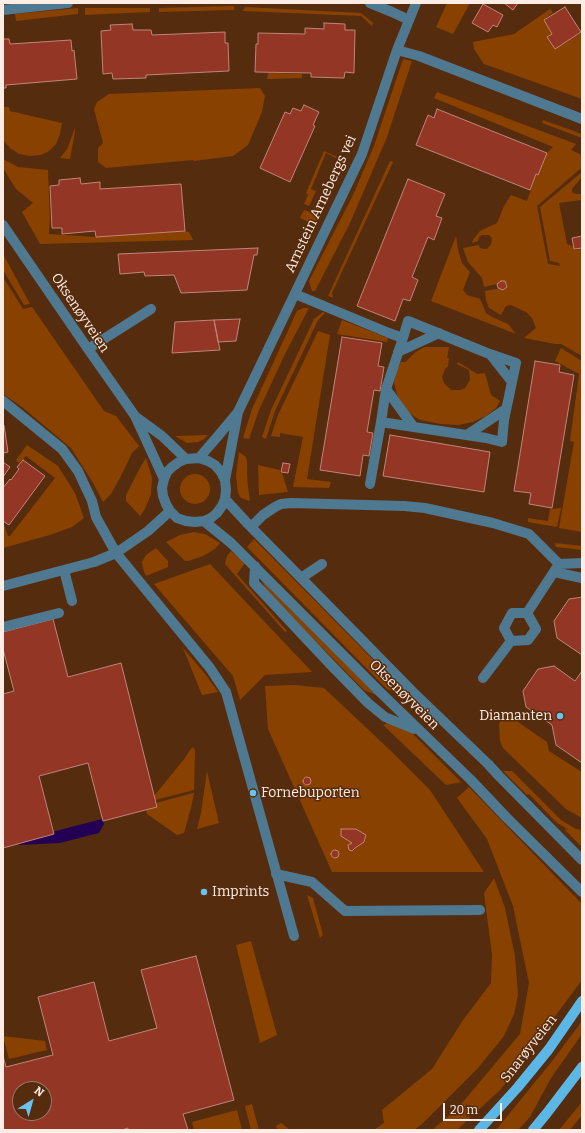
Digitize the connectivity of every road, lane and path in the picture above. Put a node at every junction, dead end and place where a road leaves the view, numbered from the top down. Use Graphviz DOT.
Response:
graph roads {
  1 [pos="68,3"];
  2 [pos="370,3"];
  3 [pos="416,3"];
  4 [pos="3,10"];
  5 [pos="409,20"];
  6 [pos="397,50"];
  7 [pos="582,120"];
  8 [pos="3,225"];
  9 [pos="295,294"];
  10 [pos="151,309"];
  11 [pos="439,333"];
  12 [pos="403,338"];
  13 [pos="88,349"];
  14 [pos="398,352"];
  15 [pos="490,354"];
  16 [pos="512,382"];
  17 [pos="386,390"];
  18 [pos="3,401"];
  19 [pos="506,409"];
  20 [pos="238,412"];
  21 [pos="135,416"];
  22 [pos="381,422"];
  23 [pos="413,426"];
  24 [pos="466,434"];
  25 [pos="199,458"];
  26 [pos="186,459"];
  27 [pos="164,479"];
  28 [pos="225,480"];
  29 [pos="370,484"];
  30 [pos="225,499"];
  31 [pos="170,511"];
  32 [pos="204,521"];
  33 [pos="251,527"];
  34 [pos="116,553"];
  35 [pos="582,563"];
  36 [pos="322,564"];
  37 [pos="254,566"];
  38 [pos="556,568"];
  39 [pos="64,570"];
  40 [pos="301,578"];
  41 [pos="582,578"];
  42 [pos="3,586"];
  43 [pos="72,601"];
  44 [pos="59,613"];
  45 [pos="527,613"];
  46 [pos="3,628"];
  47 [pos="511,641"];
  48 [pos="483,678"];
  49 [pos="420,731"];
  50 [pos="582,860"];
  51 [pos="276,874"];
  52 [pos="582,892"];
  53 [pos="480,910"];
  54 [pos="294,936"];
  55 [pos="582,1001"];
  56 [pos="582,1067"];
  57 [pos="479,1130"];
  58 [pos="533,1130"];
  1 -- 4 [label="street"];
  2 -- 5 [label="street"];
  3 -- 5 [label="street, Arnstein Arnebergs vei"];
  5 -- 6 [label="street, Arnstein Arnebergs vei"];
  6 -- 7 [label="street"];
  6 -- 9 [label="street, Arnstein Arnebergs vei"];
  8 -- 13 [label="street, Oksenøyveien"];
  9 -- 12 [label="street"];
  9 -- 20 [label="street, Arnstein Arnebergs vei"];
  10 -- 13 [label="street"];
  11 -- 12 [label="street"];
  11 -- 14 [label="street"];
  11 -- 15 [label="street"];
  12 -- 14 [label="street"];
  13 -- 21 [label="street, Oksenøyveien"];
  14 -- 17 [label="street"];
  15 -- 16 [label="street"];
  15 -- 16 [label="street"];
  16 -- 19 [label="street"];
  17 -- 22 [label="street"];
  17 -- 23 [label="street"];
  18 -- 34 [label="street"];
  19 -- 24 [label="street"];
  19 -- 24 [label="street"];
  20 -- 25 [label="street, Arnstein Arnebergs vei"];
  20 -- 28 [label="street, Arnstein Arnebergs vei"];
  21 -- 26 [label="street, Oksenøyveien"];
  21 -- 27 [label="street, Oksenøyveien"];
  22 -- 23 [label="street"];
  22 -- 29 [label="street"];
  23 -- 24 [label="street"];
  25 -- 26 [label="street"];
  25 -- 28 [label="street"];
  26 -- 27 [label="street"];
  27 -- 31 [label="street"];
  28 -- 30 [label="street"];
  30 -- 32 [label="street"];
  30 -- 33 [label="street, Oksenøyveien"];
  31 -- 32 [label="street"];
  31 -- 34 [label="street"];
  32 -- 37 [label="street, Oksenøyveien"];
  33 -- 38 [label="street"];
  33 -- 40 [label="street, Oksenøyveien"];
  34 -- 39 [label="street"];
  34 -- 51 [label="street"];
  35 -- 38 [label="street"];
  36 -- 40 [label="street"];
  37 -- 49 [label="street, Oksenøyveien"];
  37 -- 49 [label="street"];
  38 -- 41 [label="street"];
  38 -- 45 [label="street"];
  39 -- 42 [label="street"];
  39 -- 43 [label="street"];
  40 -- 50 [label="street, Oksenøyveien"];
  44 -- 46 [label="street"];
  45 -- 47 [label="street"];
  45 -- 47 [label="street"];
  47 -- 48 [label="street"];
  49 -- 52 [label="street, Oksenøyveien"];
  51 -- 53 [label="street"];
  51 -- 54 [label="street"];
  55 -- 57 [label="main road, Snarøyveien"];
  56 -- 58 [label="main road"];
}
